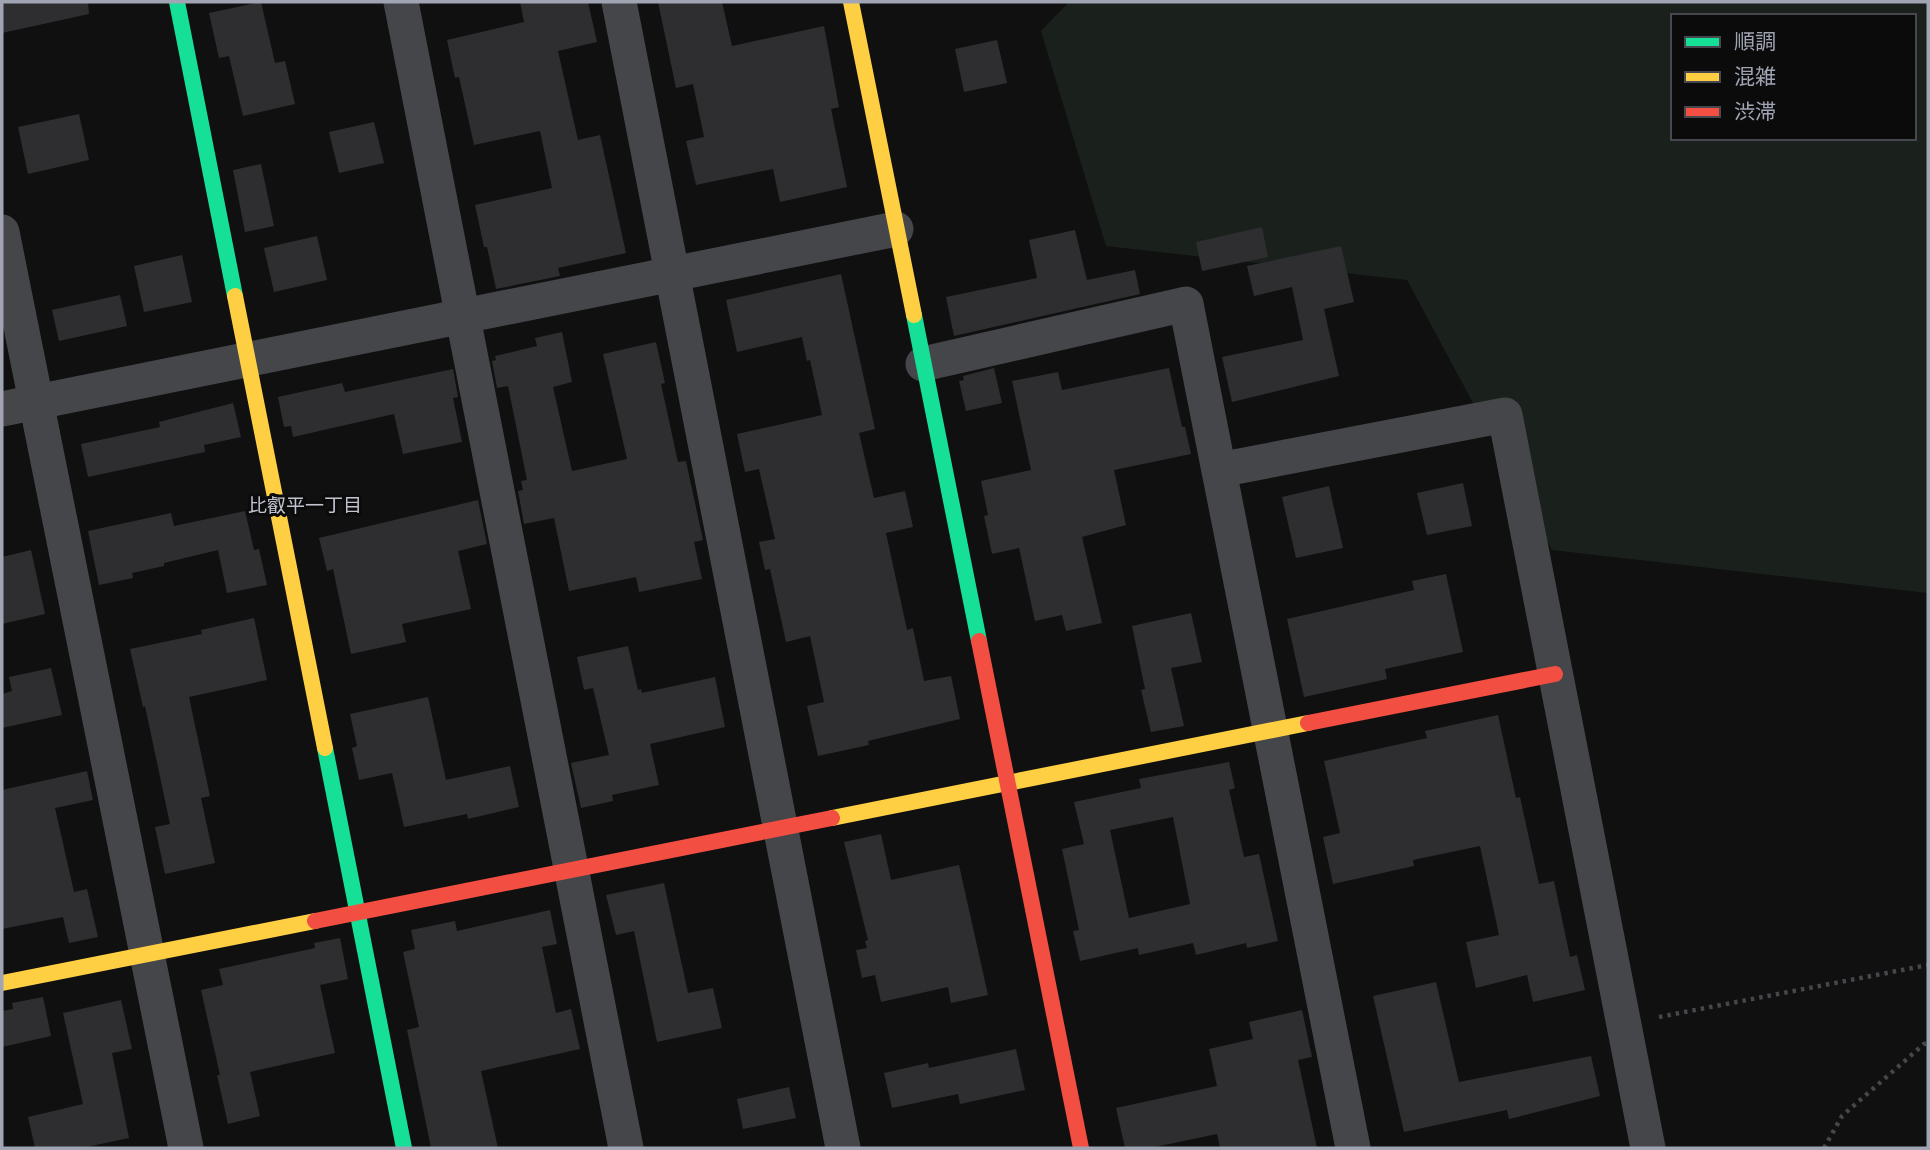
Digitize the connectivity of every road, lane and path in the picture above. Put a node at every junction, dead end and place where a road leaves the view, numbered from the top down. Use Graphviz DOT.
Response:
graph roads {
  1 [pos="177,2"];
  2 [pos="401,2"];
  3 [pos="619,2"];
  4 [pos="851,2"];
  5 [pos="896,229"];
  6 [pos="2,232"];
  7 [pos="673,274"];
  8 [pos="463,317"];
  9 [pos="248,359"];
  10 [pos="923,364"];
  11 [pos="36,402"];
  12 [pos="2,409"];
  13 [pos="1219,470"];
  14 [pos="1555,674"];
  15 [pos="1271,731"];
  16 [pos="1008,783"];
  17 [pos="781,828"];
  18 [pos="571,869"];
  19 [pos="357,912"];
  20 [pos="147,954"];
  21 [pos="1928,965"];
  22 [pos="2,983"];
  23 [pos="1624,1024"];
  24 [pos="1928,1043"];
  25 [pos="186,1148"];
  26 [pos="404,1148"];
  27 [pos="626,1148"];
  28 [pos="843,1148"];
  29 [pos="1081,1148"];
  30 [pos="1353,1148"];
  31 [pos="1648,1148"];
  32 [pos="1824,1148"];
  1 -- 9 [label="street"];
  2 -- 8 [label="street"];
  3 -- 7 [label="street"];
  4 -- 5 [label="street"];
  5 -- 7 [label="street"];
  5 -- 10 [label="street"];
  6 -- 11 [label="street"];
  7 -- 8 [label="street"];
  7 -- 17 [label="street"];
  8 -- 9 [label="street"];
  8 -- 18 [label="street"];
  9 -- 11 [label="street"];
  9 -- 19 [label="street"];
  10 -- 13 [label="street"];
  10 -- 16 [label="street"];
  11 -- 12 [label="street"];
  11 -- 20 [label="street"];
  13 -- 14 [label="street"];
  13 -- 15 [label="street"];
  14 -- 15 [label="street"];
  14 -- 23 [label="street"];
  15 -- 16 [label="street"];
  15 -- 30 [label="street"];
  16 -- 17 [label="street"];
  16 -- 29 [label="street"];
  17 -- 18 [label="street"];
  17 -- 28 [label="street"];
  18 -- 19 [label="street"];
  18 -- 27 [label="street"];
  19 -- 20 [label="street"];
  19 -- 26 [label="street"];
  20 -- 22 [label="street"];
  20 -- 25 [label="street"];
  21 -- 23 [label="path"];
  23 -- 31 [label="street"];
  24 -- 32 [label="path"];
}
